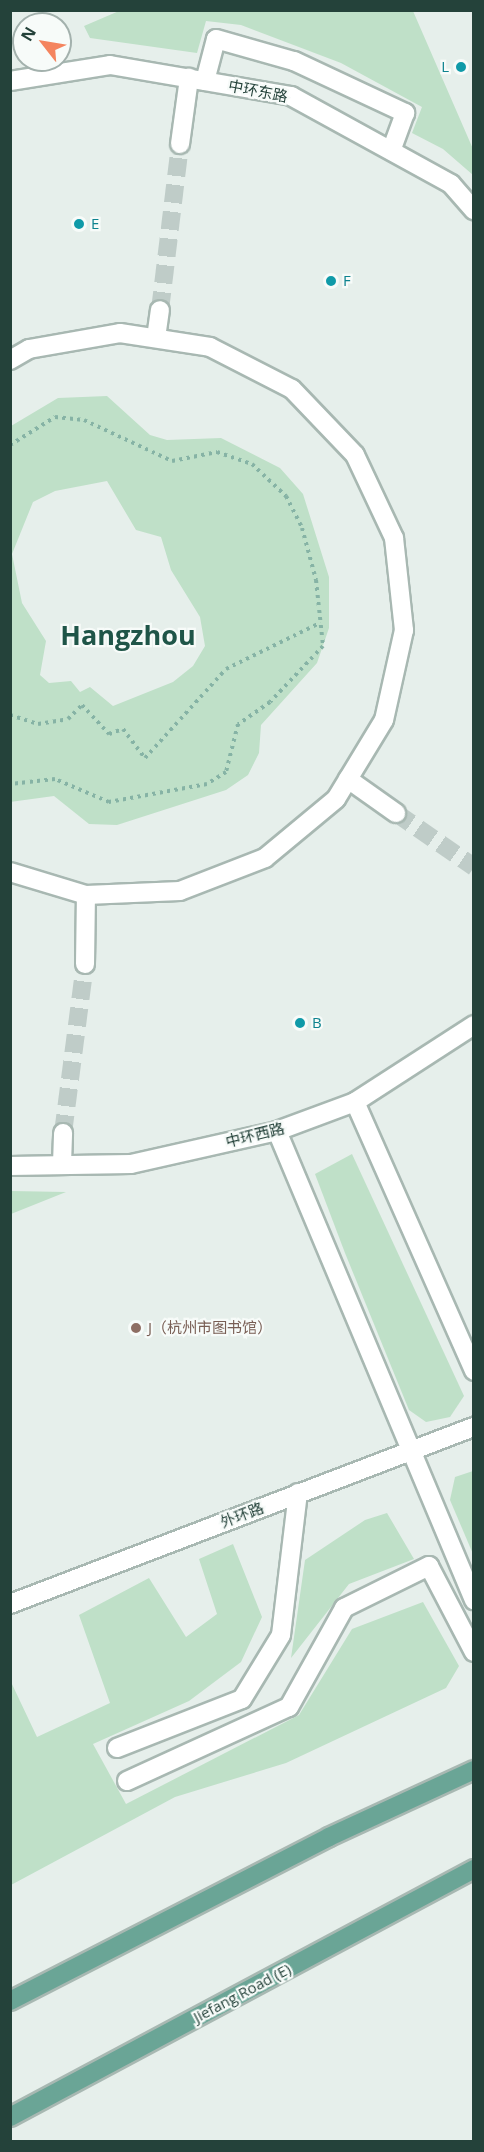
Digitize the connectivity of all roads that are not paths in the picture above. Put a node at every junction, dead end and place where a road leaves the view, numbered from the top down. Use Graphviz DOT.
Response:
graph roads {
  1 [pos="197,80"];
  2 [pos="10,81"];
  3 [pos="180,144"];
  4 [pos="391,151"];
  5 [pos="474,210"];
  6 [pos="160,310"];
  7 [pos="156,338"];
  8 [pos="10,360"];
  9 [pos="348,779"];
  10 [pos="396,813"];
  11 [pos="10,872"];
  12 [pos="86,895"];
  13 [pos="86,964"];
  14 [pos="474,1025"];
  15 [pos="355,1102"];
  16 [pos="277,1131"];
  17 [pos="63,1133"];
  18 [pos="62,1164"];
  19 [pos="10,1166"];
  20 [pos="474,1371"];
  21 [pos="474,1427"];
  22 [pos="408,1451"];
  23 [pos="298,1493"];
  24 [pos="474,1600"];
  25 [pos="10,1604"];
  26 [pos="474,1652"];
  27 [pos="117,1748"];
  28 [pos="474,1770"];
  29 [pos="127,1781"];
  30 [pos="474,1869"];
  31 [pos="10,2001"];
  32 [pos="10,2118"];
  1 -- 2 [label="street, 中环东路"];
  1 -- 3 [label="street"];
  1 -- 4 [label="street, 中环东路"];
  1 -- 4 [label="street"];
  4 -- 5 [label="street, 中环东路"];
  6 -- 7 [label="street"];
  7 -- 8 [label="street"];
  7 -- 9 [label="street"];
  9 -- 10 [label="street"];
  9 -- 12 [label="street"];
  11 -- 12 [label="street"];
  12 -- 13 [label="street"];
  14 -- 15 [label="street, 中环西路"];
  15 -- 16 [label="street, 中环西路"];
  15 -- 20 [label="street"];
  16 -- 18 [label="street, 中环西路"];
  16 -- 22 [label="street"];
  17 -- 18 [label="street"];
  18 -- 19 [label="street, 中环西路"];
  21 -- 22 [label="street, 外环路"];
  22 -- 23 [label="street, 外环路"];
  22 -- 24 [label="street"];
  23 -- 25 [label="street, 外环路"];
  23 -- 27 [label="street"];
  26 -- 29 [label="street"];
  28 -- 31 [label="main road"];
  30 -- 32 [label="main road, Jiefang Road (E)"];
}
